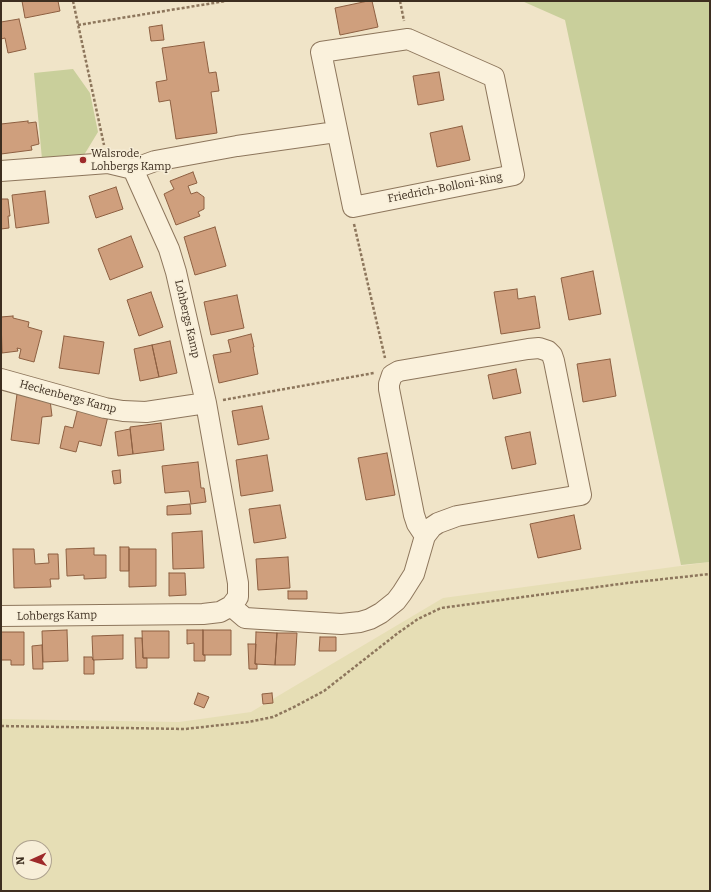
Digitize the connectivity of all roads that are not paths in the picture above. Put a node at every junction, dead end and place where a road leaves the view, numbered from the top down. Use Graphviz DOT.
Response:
graph roads {
  1 [pos="336,132"];
  2 [pos="133,169"];
  3 [pos="1,171"];
  4 [pos="1,379"];
  5 [pos="206,403"];
  6 [pos="431,530"];
  7 [pos="231,606"];
  8 [pos="1,616"];
  1 -- 1 [label="street, Friedrich-Bolloni-Ring"];
  1 -- 2 [label="street"];
  2 -- 3 [label="street"];
  2 -- 5 [label="street, Lohbergs Kamp"];
  4 -- 5 [label="street, Heckenbergs Kamp"];
  5 -- 7 [label="street, Lohbergs Kamp"];
  6 -- 6 [label="street"];
  6 -- 7 [label="street"];
  7 -- 8 [label="street, Lohbergs Kamp"];
}
